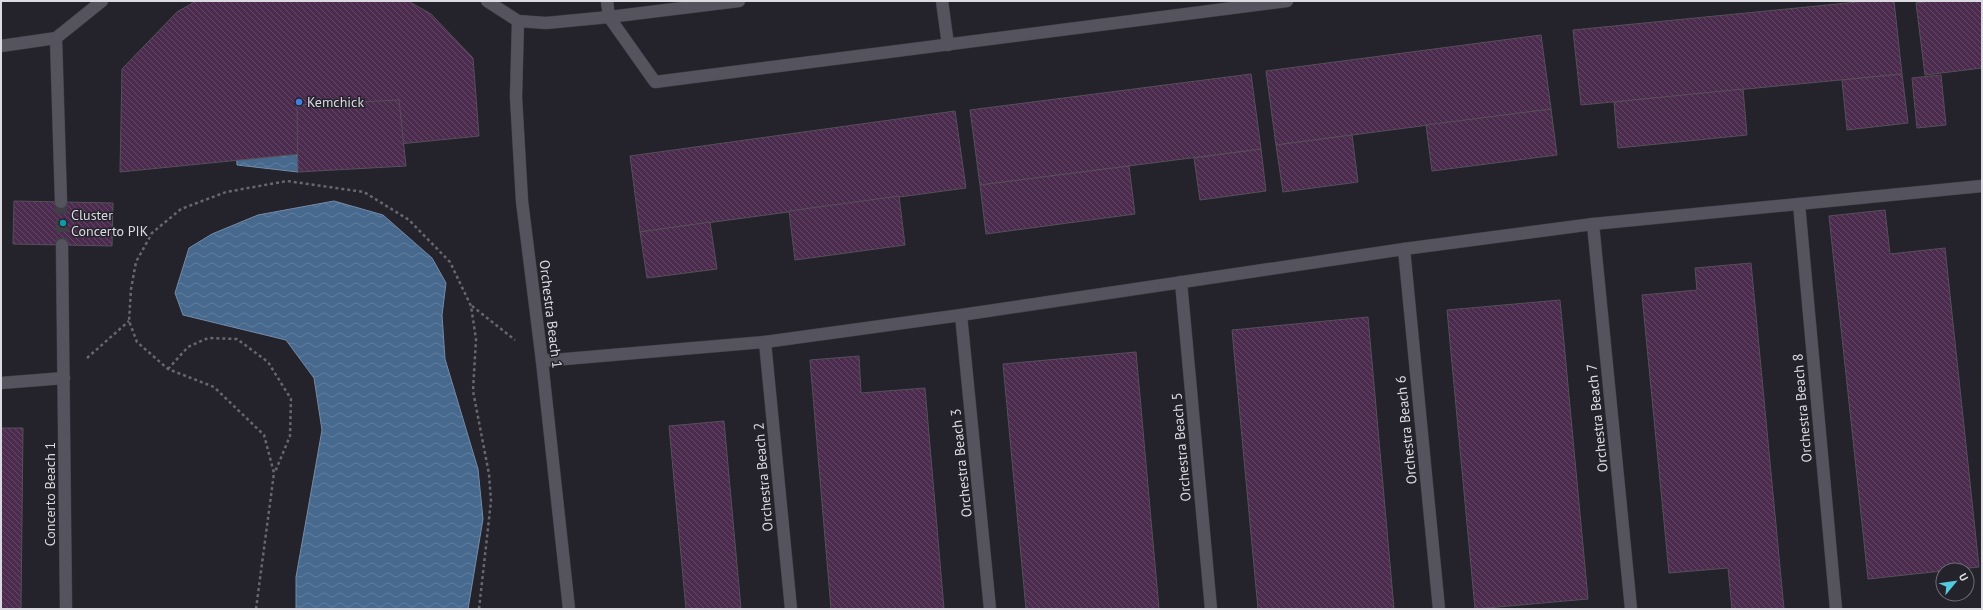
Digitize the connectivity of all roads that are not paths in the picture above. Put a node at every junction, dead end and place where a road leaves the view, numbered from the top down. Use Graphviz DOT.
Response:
graph roads {
  1 [pos="102,1"];
  2 [pos="487,1"];
  3 [pos="607,1"];
  4 [pos="739,1"];
  5 [pos="942,1"];
  6 [pos="1287,1"];
  7 [pos="1243,4"];
  8 [pos="609,17"];
  9 [pos="518,22"];
  10 [pos="56,38"];
  11 [pos="948,45"];
  12 [pos="1,46"];
  13 [pos="1982,186"];
  14 [pos="61,202"];
  15 [pos="1799,204"];
  16 [pos="1593,224"];
  17 [pos="62,245"];
  18 [pos="1404,249"];
  19 [pos="1181,282"];
  20 [pos="961,315"];
  21 [pos="765,342"];
  22 [pos="542,361"];
  23 [pos="64,378"];
  24 [pos="1,384"];
  25 [pos="66,609"];
  26 [pos="569,609"];
  27 [pos="791,609"];
  28 [pos="990,609"];
  29 [pos="1211,609"];
  30 [pos="1438,609"];
  31 [pos="1631,609"];
  32 [pos="1836,609"];
  1 -- 10 [label="street"];
  2 -- 9 [label="street"];
  3 -- 8 [label="street"];
  4 -- 8 [label="street"];
  5 -- 11 [label="street"];
  6 -- 7 [label="street"];
  7 -- 11 [label="street"];
  8 -- 9 [label="street"];
  8 -- 11 [label="street"];
  9 -- 22 [label="street, Orchestra Beach 1"];
  10 -- 12 [label="street"];
  10 -- 14 [label="street"];
  13 -- 15 [label="street"];
  15 -- 16 [label="street"];
  15 -- 32 [label="street, Orchestra Beach 8"];
  16 -- 18 [label="street"];
  16 -- 31 [label="street, Orchestra Beach 7"];
  17 -- 23 [label="street, Concerto Beach 1"];
  18 -- 19 [label="street"];
  18 -- 30 [label="street, Orchestra Beach 6"];
  19 -- 20 [label="street"];
  19 -- 29 [label="street, Orchestra Beach 5"];
  20 -- 21 [label="street"];
  20 -- 28 [label="street, Orchestra Beach 3"];
  21 -- 22 [label="street"];
  21 -- 27 [label="street, Orchestra Beach 2"];
  22 -- 26 [label="street, Orchestra Beach 1"];
  23 -- 24 [label="street"];
  23 -- 25 [label="street, Concerto Beach 1"];
}
